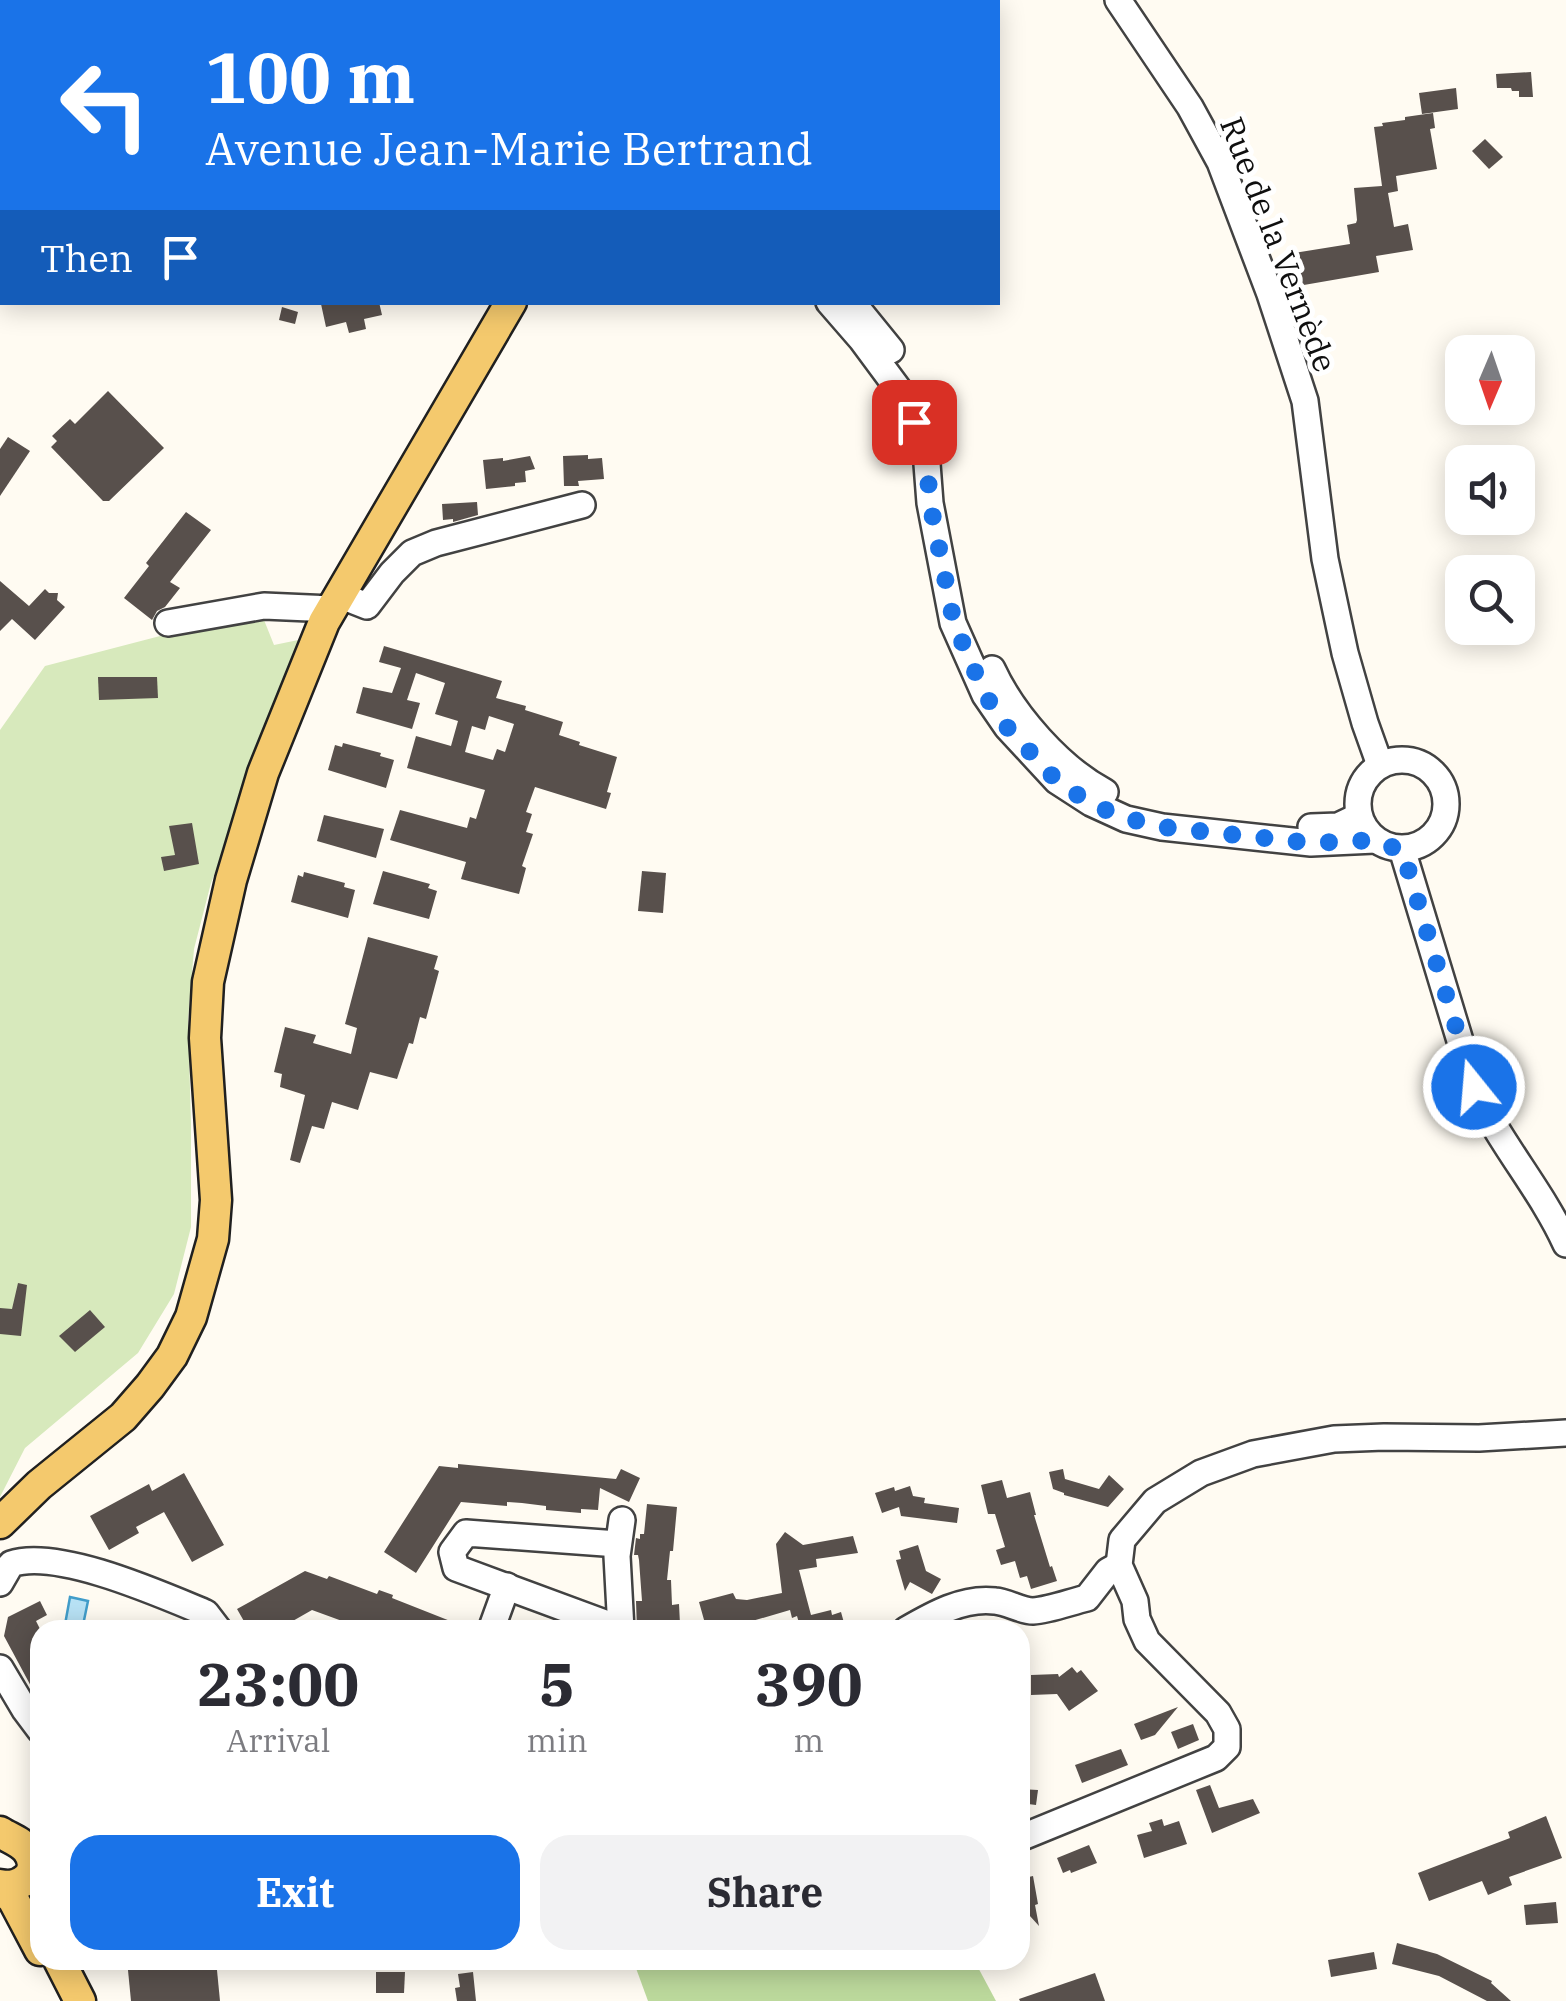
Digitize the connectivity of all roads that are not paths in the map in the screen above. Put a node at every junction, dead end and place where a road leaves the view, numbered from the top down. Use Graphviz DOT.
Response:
graph roads {
  1 [pos="1118,0"];
  2 [pos="832,305"];
  3 [pos="855,305"];
  4 [pos="509,308"];
  5 [pos="582,506"];
  6 [pos="335,602"];
  7 [pos="168,623"];
  8 [pos="1380,765"];
  9 [pos="1359,816"];
  10 [pos="1375,840"];
  11 [pos="1402,849"];
  12 [pos="1566,1244"];
  13 [pos="1566,1432"];
  14 [pos="0,1523"];
  15 [pos="1119,1566"];
  16 [pos="0,1583"];
  17 [pos="508,1586"];
  18 [pos="211,1620"];
  19 [pos="495,1620"];
  20 [pos="597,1620"];
  21 [pos="621,1620"];
  22 [pos="924,1620"];
  23 [pos="0,1668"];
  24 [pos="30,1717"];
  25 [pos="1030,1834"];
  26 [pos="14,1859"];
  27 [pos="30,1898"];
  28 [pos="30,1931"];
  29 [pos="50,1970"];
  30 [pos="64,1970"];
  31 [pos="65,2001"];
  32 [pos="80,2001"];
  1 -- 8 [label="street, Rue de la Vernède"];
  2 -- 10 [label="street"];
  3 -- 9 [label="street"];
  4 -- 6 [label="main road"];
  5 -- 6 [label="street"];
  6 -- 7 [label="street"];
  6 -- 14 [label="main road"];
  8 -- 9 [label="street"];
  8 -- 11 [label="street"];
  9 -- 10 [label="street"];
  10 -- 11 [label="street"];
  11 -- 12 [label="street"];
  13 -- 15 [label="street"];
  15 -- 22 [label="street"];
  15 -- 25 [label="street"];
  16 -- 18 [label="street"];
  17 -- 19 [label="street"];
  17 -- 20 [label="street"];
  17 -- 21 [label="street"];
  23 -- 24 [label="street"];
  26 -- 27 [label="main road"];
  26 -- 28 [label="main road"];
  29 -- 31 [label="main road"];
  30 -- 32 [label="main road"];
}
